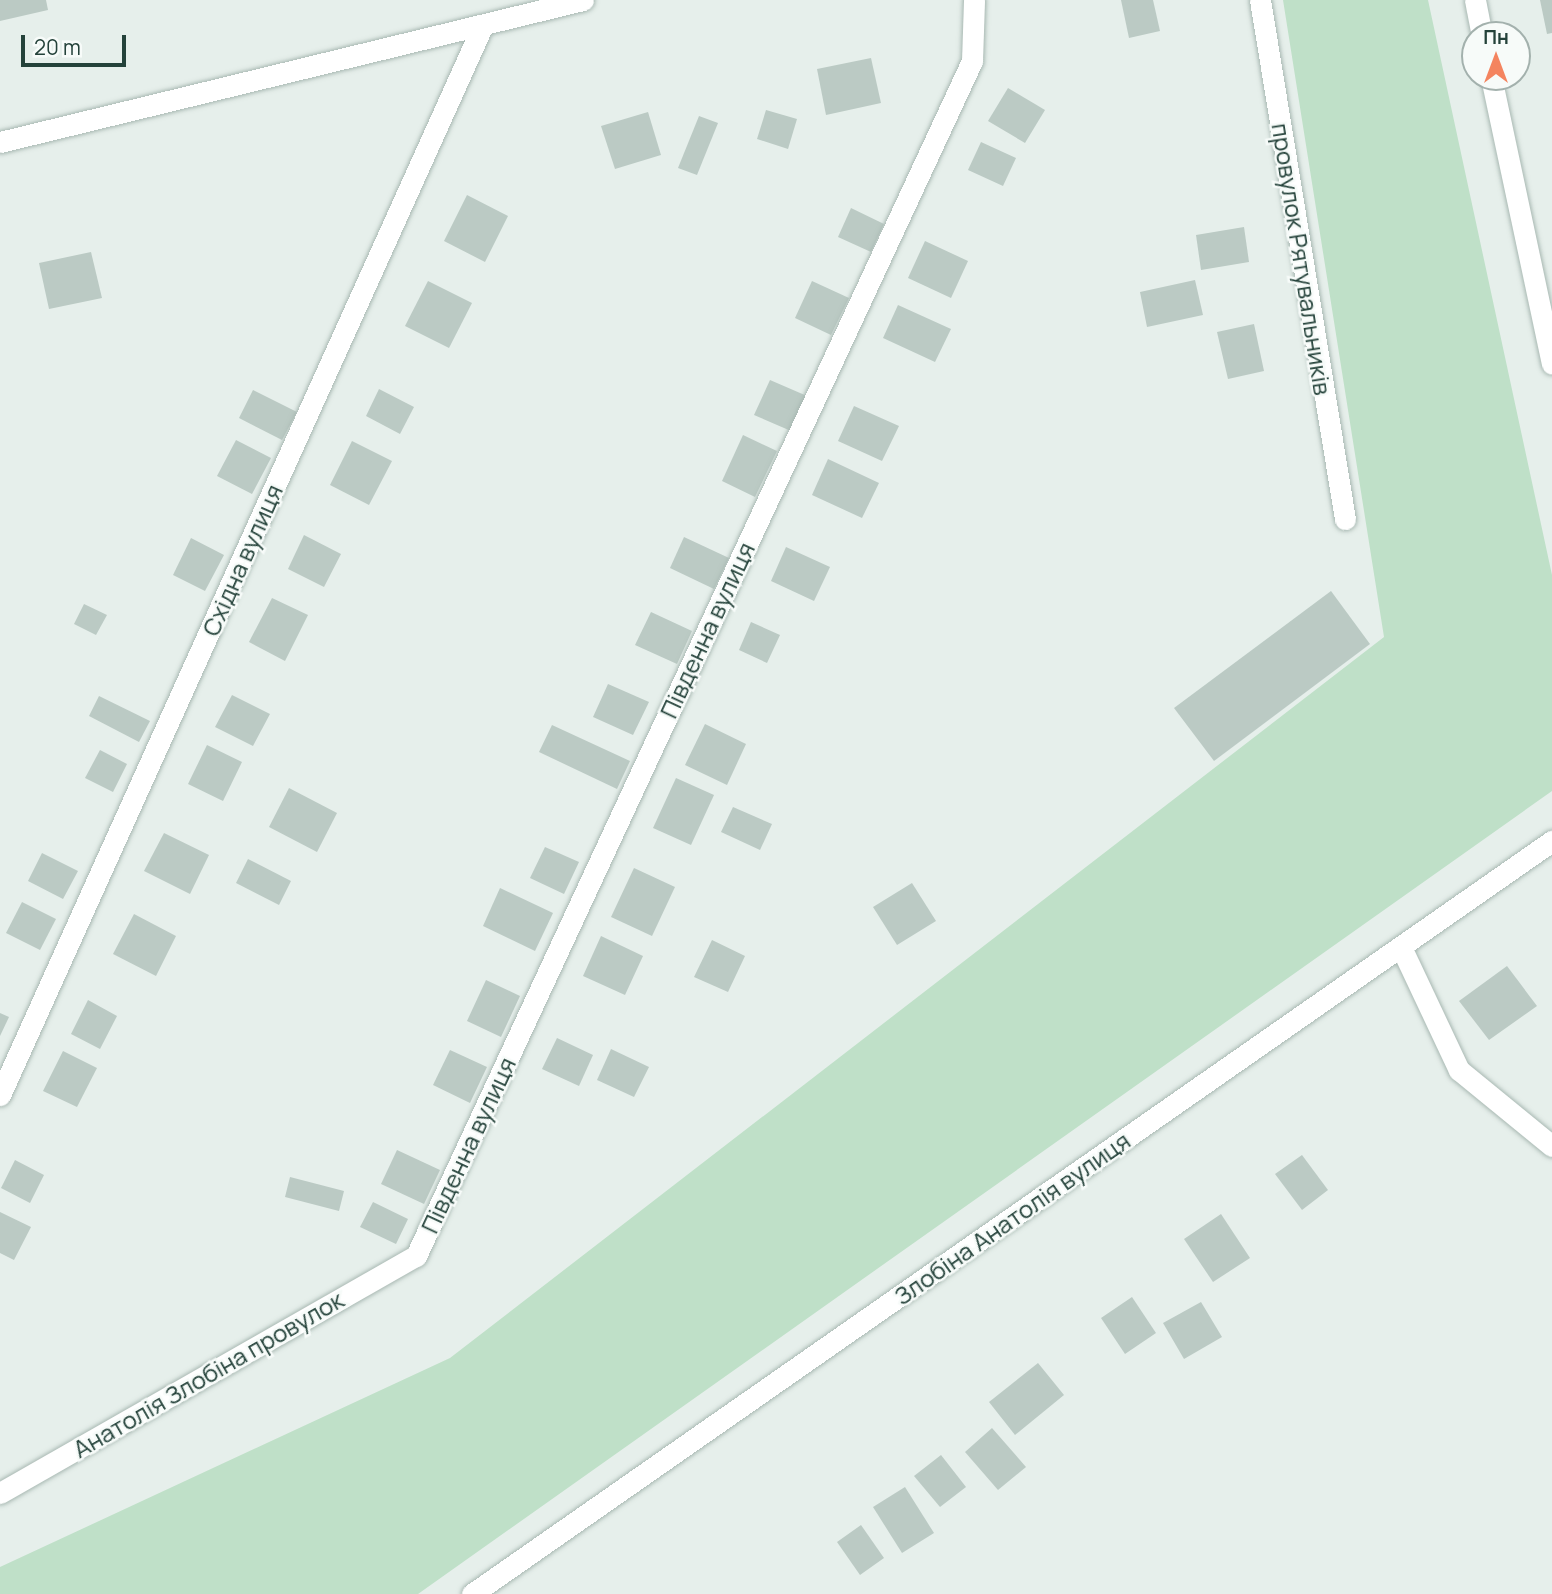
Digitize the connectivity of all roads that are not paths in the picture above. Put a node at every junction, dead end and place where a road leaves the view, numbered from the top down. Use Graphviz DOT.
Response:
graph roads {
  1 [pos="583,0"];
  2 [pos="974,0"];
  3 [pos="1260,0"];
  4 [pos="1475,0"];
  5 [pos="1479,21"];
  6 [pos="483,24"];
  7 [pos="1494,91"];
  8 [pos="0,142"];
  9 [pos="1552,364"];
  10 [pos="1345,519"];
  11 [pos="1552,841"];
  12 [pos="1401,947"];
  13 [pos="0,1095"];
  14 [pos="1552,1146"];
  15 [pos="416,1256"];
  16 [pos="0,1493"];
  17 [pos="472,1594"];
  1 -- 6 [label="street"];
  2 -- 15 [label="street, Південна вулиця"];
  3 -- 10 [label="street, провулок Рятувальників"];
  4 -- 5 [label="street"];
  6 -- 8 [label="street"];
  6 -- 13 [label="street, Східна вулиця"];
  7 -- 9 [label="street"];
  11 -- 12 [label="street, Злобіна Анатолія вулиця"];
  12 -- 14 [label="street"];
  12 -- 17 [label="street, Злобіна Анатолія вулиця"];
  15 -- 16 [label="street, Анатолія Злобіна провулок"];
}
